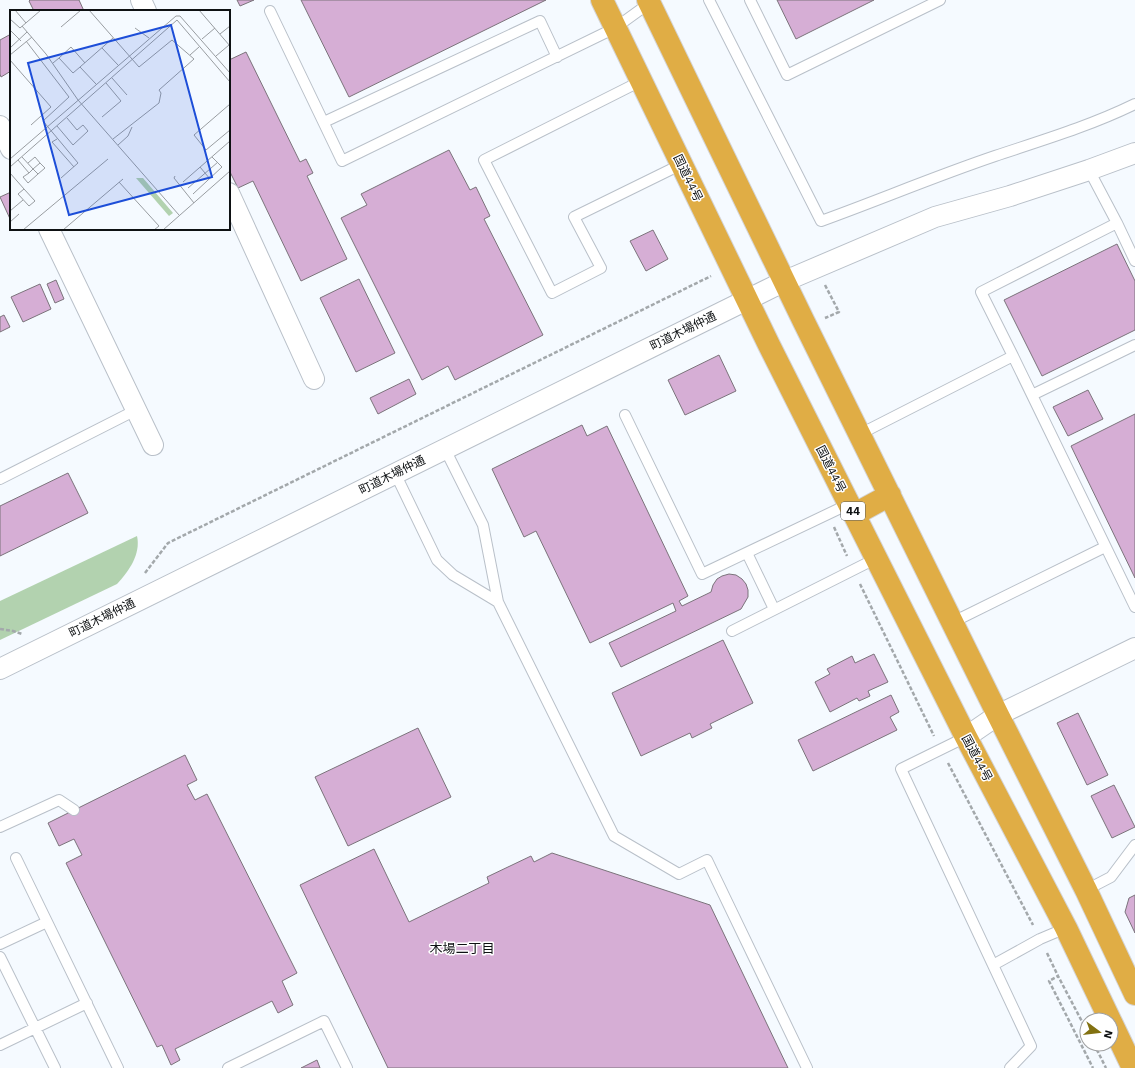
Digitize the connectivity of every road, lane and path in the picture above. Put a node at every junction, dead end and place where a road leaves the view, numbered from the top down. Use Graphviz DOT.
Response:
graph roads {
  1 [pos="141,0"];
  2 [pos="602,0"];
  3 [pos="709,0"];
  4 [pos="750,0"];
  5 [pos="940,0"];
  6 [pos="651,1"];
  7 [pos="146,10"];
  8 [pos="270,11"];
  9 [pos="615,28"];
  10 [pos="556,57"];
  11 [pos="641,81"];
  12 [pos="1135,104"];
  13 [pos="324,122"];
  14 [pos="0,126"];
  15 [pos="10,147"];
  16 [pos="1135,153"];
  17 [pos="682,164"];
  18 [pos="1089,170"];
  19 [pos="230,195"];
  20 [pos="1116,222"];
  21 [pos="49,230"];
  22 [pos="1135,261"];
  23 [pos="731,266"];
  24 [pos="785,281"];
  25 [pos="747,299"];
  26 [pos="1135,345"];
  27 [pos="1013,356"];
  28 [pos="314,379"];
  29 [pos="1032,395"];
  30 [pos="136,410"];
  31 [pos="625,415"];
  32 [pos="860,434"];
  33 [pos="153,445"];
  34 [pos="445,449"];
  35 [pos="395,473"];
  36 [pos="0,479"];
  37 [pos="890,494"];
  38 [pos="852,509"];
  39 [pos="1105,546"];
  40 [pos="747,553"];
  41 [pos="877,558"];
  42 [pos="143,576"];
  43 [pos="498,602"];
  44 [pos="1135,607"];
  45 [pos="774,609"];
  46 [pos="953,622"];
  47 [pos="0,629"];
  48 [pos="732,631"];
  49 [pos="26,636"];
  50 [pos="1135,648"];
  51 [pos="0,669"];
  52 [pos="998,715"];
  53 [pos="966,738"];
  54 [pos="74,810"];
  55 [pos="0,827"];
  56 [pos="1135,844"];
  57 [pos="16,858"];
  58 [pos="1086,890"];
  59 [pos="48,922"];
  60 [pos="1066,928"];
  61 [pos="0,944"];
  62 [pos="0,957"];
  63 [pos="993,965"];
  64 [pos="1135,994"];
  65 [pos="87,1003"];
  66 [pos="1107,1012"];
  67 [pos="1079,1016"];
  68 [pos="35,1028"];
  69 [pos="1119,1038"];
  70 [pos="1079,1040"];
  71 [pos="0,1045"];
  72 [pos="1085,1052"];
  73 [pos="1098,1052"];
  74 [pos="55,1068"];
  75 [pos="118,1068"];
  76 [pos="228,1068"];
  77 [pos="347,1068"];
  78 [pos="807,1068"];
  79 [pos="1010,1068"];
  80 [pos="1093,1068"];
  81 [pos="1106,1068"];
  82 [pos="1133,1068"];
  1 -- 7 [label="street"];
  2 -- 9 [label="highway, 国道44号 / 44"];
  3 -- 12 [label="lane"];
  4 -- 5 [label="lane"];
  6 -- 9 [label="lane"];
  6 -- 24 [label="highway"];
  8 -- 13 [label="lane"];
  9 -- 10 [label="lane"];
  9 -- 11 [label="highway, 国道44号 / 44"];
  10 -- 13 [label="lane"];
  10 -- 13 [label="lane"];
  11 -- 17 [label="highway, 国道44号 / 44"];
  11 -- 17 [label="lane"];
  14 -- 15 [label="street"];
  16 -- 18 [label="street, 町道木場仲通"];
  17 -- 23 [label="highway, 国道44号 / 44"];
  18 -- 20 [label="lane"];
  18 -- 24 [label="street, 町道木場仲通"];
  19 -- 28 [label="street"];
  20 -- 22 [label="lane"];
  20 -- 27 [label="lane"];
  21 -- 30 [label="street"];
  23 -- 25 [label="highway, 国道44号 / 44"];
  23 -- 42 [label="path"];
  24 -- 25 [label="street, 町道木場仲通"];
  24 -- 32 [label="highway"];
  25 -- 34 [label="street, 町道木場仲通"];
  25 -- 38 [label="highway, 国道44号 / 44"];
  26 -- 29 [label="lane"];
  27 -- 29 [label="lane"];
  27 -- 32 [label="lane"];
  29 -- 39 [label="lane"];
  30 -- 33 [label="street"];
  30 -- 36 [label="lane"];
  31 -- 40 [label="lane"];
  32 -- 37 [label="highway"];
  34 -- 35 [label="street, 町道木場仲通"];
  34 -- 43 [label="lane"];
  35 -- 43 [label="lane"];
  35 -- 51 [label="street, 町道木場仲通"];
  37 -- 38 [label="highway"];
  37 -- 46 [label="highway"];
  38 -- 40 [label="lane"];
  38 -- 41 [label="highway, 国道44号 / 44"];
  39 -- 44 [label="lane"];
  39 -- 46 [label="lane"];
  40 -- 45 [label="lane"];
  41 -- 45 [label="lane"];
  41 -- 53 [label="highway, 国道44号 / 44"];
  43 -- 78 [label="lane"];
  45 -- 48 [label="lane"];
  46 -- 52 [label="highway"];
  47 -- 49 [label="path"];
  50 -- 52 [label="street"];
  52 -- 53 [label="street"];
  52 -- 58 [label="highway"];
  53 -- 60 [label="highway, 国道44号 / 44"];
  53 -- 63 [label="lane"];
  54 -- 55 [label="lane"];
  56 -- 58 [label="lane"];
  57 -- 59 [label="lane"];
  58 -- 64 [label="highway"];
  59 -- 61 [label="lane"];
  59 -- 65 [label="lane"];
  60 -- 63 [label="lane"];
  60 -- 66 [label="highway, 国道44号 / 44"];
  62 -- 68 [label="lane"];
  63 -- 79 [label="lane"];
  65 -- 68 [label="lane"];
  65 -- 75 [label="lane"];
  67 -- 70 [label="path"];
  68 -- 71 [label="lane"];
  68 -- 74 [label="lane"];
  69 -- 82 [label="highway, 国道44号 / 44"];
  72 -- 80 [label="path"];
  73 -- 81 [label="path"];
  76 -- 77 [label="lane"];
}
